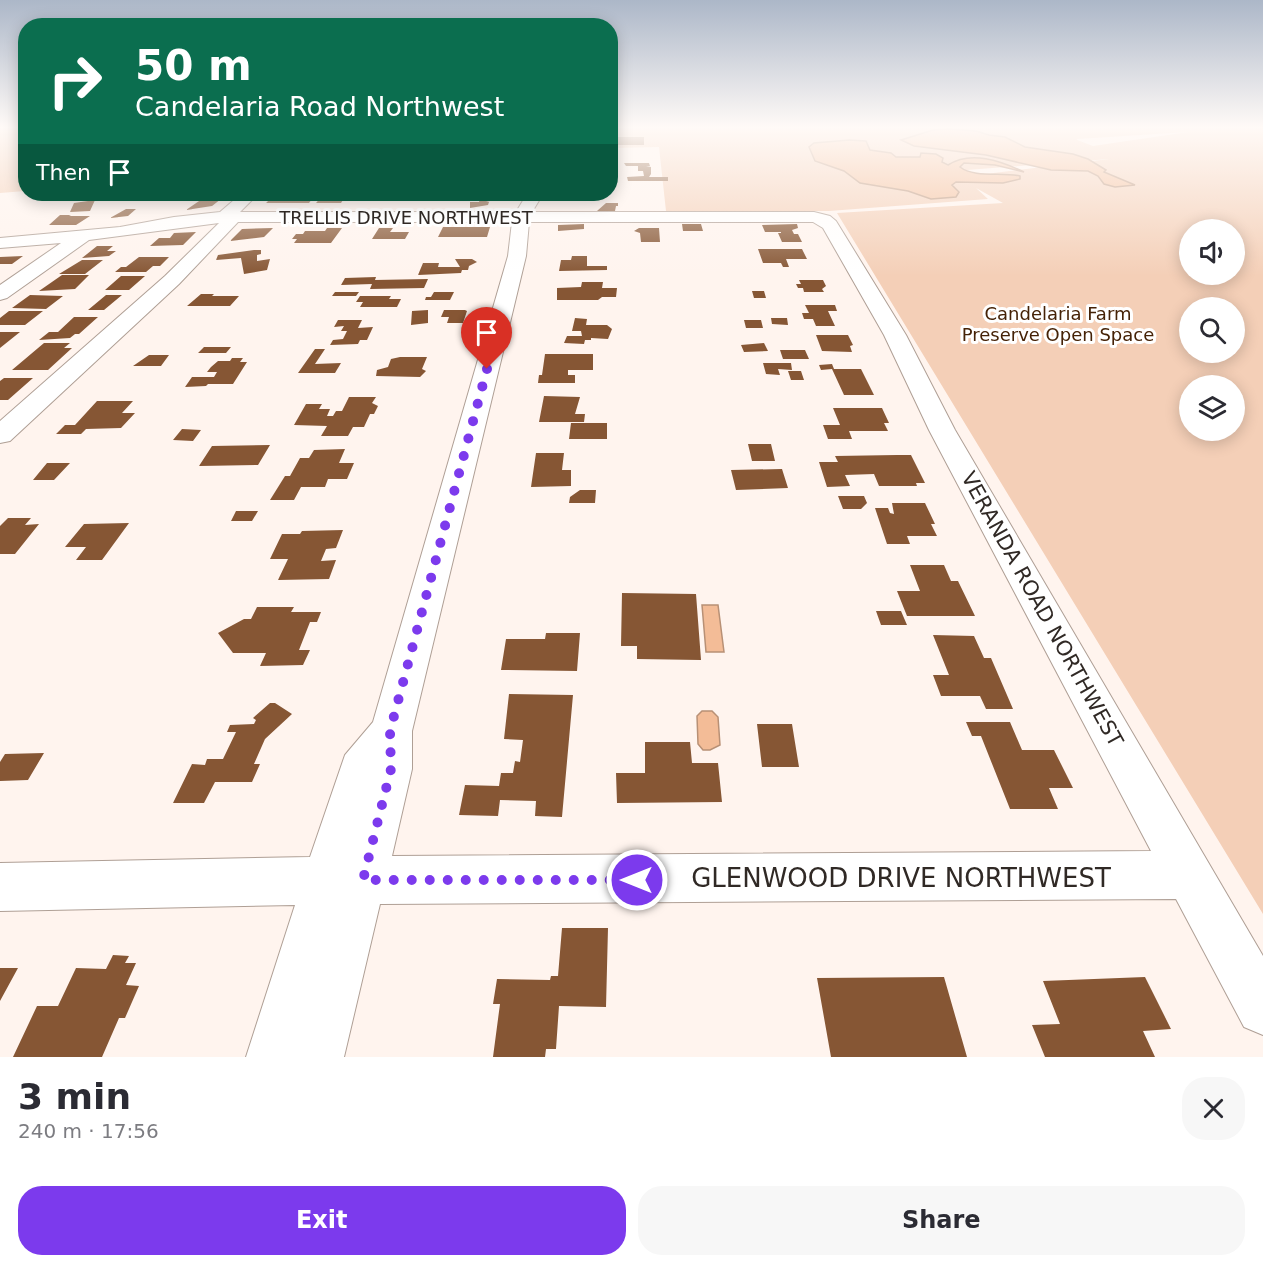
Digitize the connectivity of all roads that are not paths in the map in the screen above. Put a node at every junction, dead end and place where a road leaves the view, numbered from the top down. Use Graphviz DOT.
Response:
graph roads {
  1 [pos="242,201"];
  2 [pos="540,201"];
  3 [pos="225,217"];
  4 [pos="530,217"];
  5 [pos="814,217"];
  6 [pos="83,235"];
  7 [pos="0,243"];
  8 [pos="0,294"];
  9 [pos="0,435"];
  10 [pos="1190,875"];
  11 [pos="344,881"];
  12 [pos="0,887"];
  13 [pos="1263,1008"];
  14 [pos="274,1057"];
  15 [pos="316,1057"];
  1 -- 3 [label="street"];
  2 -- 4 [label="street"];
  3 -- 4 [label="street, TRELLIS DRIVE NORTHWEST"];
  3 -- 6 [label="street, TRELLIS DRIVE NORTHWEST"];
  3 -- 9 [label="street"];
  4 -- 5 [label="street, TRELLIS DRIVE NORTHWEST"];
  4 -- 11 [label="street"];
  5 -- 10 [label="street, VERANDA ROAD NORTHWEST"];
  6 -- 7 [label="street, TRELLIS DRIVE NORTHWEST"];
  6 -- 8 [label="street"];
  10 -- 11 [label="street, GLENWOOD DRIVE NORTHWEST"];
  10 -- 13 [label="street, VERANDA ROAD NORTHWEST"];
  11 -- 12 [label="street, GLENWOOD DRIVE NORTHWEST"];
  11 -- 14 [label="street"];
  11 -- 15 [label="street"];
}
